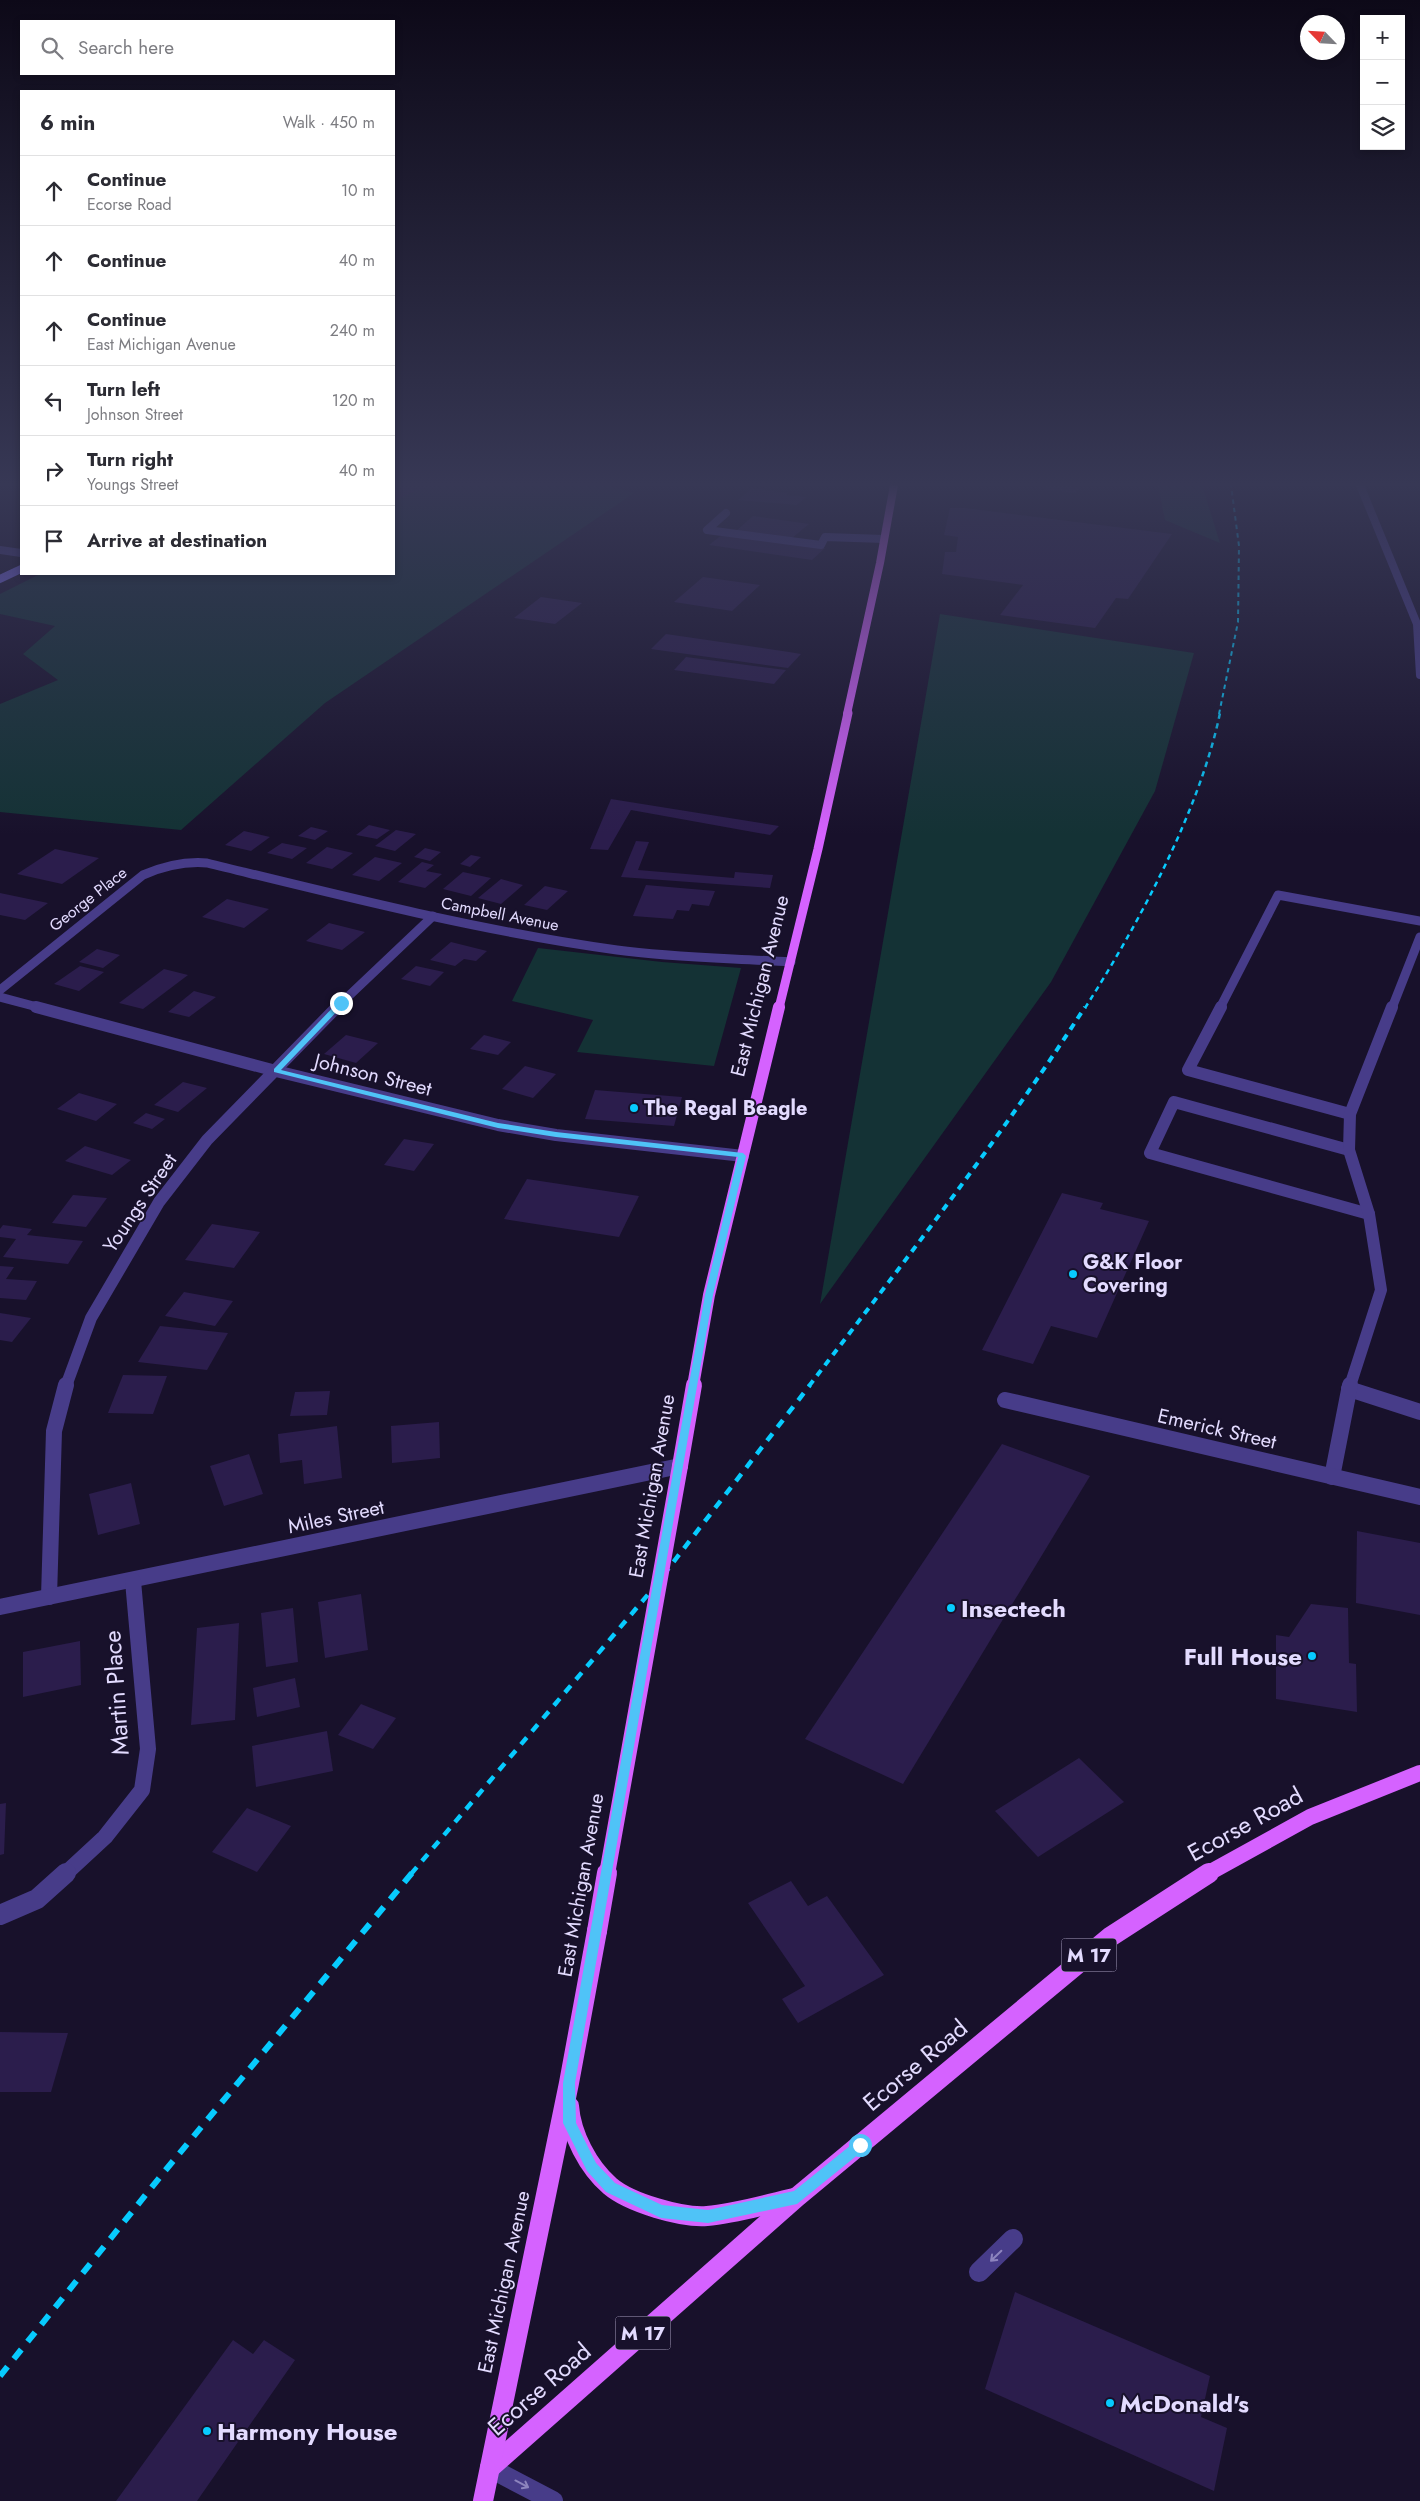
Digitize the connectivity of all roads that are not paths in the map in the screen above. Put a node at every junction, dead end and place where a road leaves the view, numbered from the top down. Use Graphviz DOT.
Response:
graph roads {
  1 [pos="871,602"];
  2 [pos="1408,602"];
  3 [pos="1420,675"];
  4 [pos="208,863"];
  5 [pos="433,916"];
  6 [pos="1420,921"];
  7 [pos="1420,937"];
  8 [pos="791,962"];
  9 [pos="0,990"];
  10 [pos="0,997"];
  11 [pos="276,1071"];
  12 [pos="1350,1114"];
  13 [pos="1349,1150"];
  14 [pos="743,1156"];
  15 [pos="1370,1214"];
  16 [pos="1350,1389"];
  17 [pos="1005,1400"];
  18 [pos="1420,1412"];
  19 [pos="680,1466"];
  20 [pos="1332,1476"];
  21 [pos="1420,1497"];
  22 [pos="133,1581"];
  23 [pos="49,1597"];
  24 [pos="0,1607"];
  25 [pos="1420,1773"];
  26 [pos="0,1915"];
  27 [pos="569,2083"];
  28 [pos="797,2197"];
  29 [pos="1013,2239"];
  30 [pos="979,2272"];
  31 [pos="490,2468"];
  32 [pos="483,2501"];
  33 [pos="553,2501"];
  1 -- 8 [label="main road, East Michigan Avenue"];
  2 -- 3 [label="street"];
  4 -- 5 [label="street, Campbell Avenue"];
  4 -- 9 [label="street, George Place"];
  5 -- 8 [label="street, Campbell Avenue"];
  5 -- 11 [label="street, Youngs Street"];
  6 -- 12 [label="street"];
  7 -- 12 [label="street"];
  8 -- 14 [label="main road, East Michigan Avenue"];
  10 -- 11 [label="street, Johnson Street"];
  11 -- 14 [label="street, Johnson Street"];
  11 -- 23 [label="street, Youngs Street"];
  12 -- 13 [label="street"];
  13 -- 15 [label="street"];
  13 -- 15 [label="street"];
  14 -- 19 [label="main road, East Michigan Avenue"];
  15 -- 16 [label="street"];
  16 -- 18 [label="street"];
  16 -- 20 [label="street"];
  17 -- 20 [label="street, Emerick Street"];
  19 -- 22 [label="street, Miles Street"];
  19 -- 27 [label="main road, East Michigan Avenue, bridge"];
  20 -- 21 [label="street, Emerick Street"];
  22 -- 23 [label="street, Miles Street"];
  22 -- 26 [label="street, Martin Place"];
  23 -- 24 [label="street, Miles Street"];
  25 -- 28 [label="main road, Ecorse Road / M 17"];
  27 -- 28 [label="main road"];
  27 -- 31 [label="main road, East Michigan Avenue"];
  28 -- 31 [label="main road, Ecorse Road / M 17"];
  29 -- 30 [label="street, one-way"];
  31 -- 32 [label="main road, East Michigan Avenue"];
  31 -- 33 [label="street, one-way"];
}
